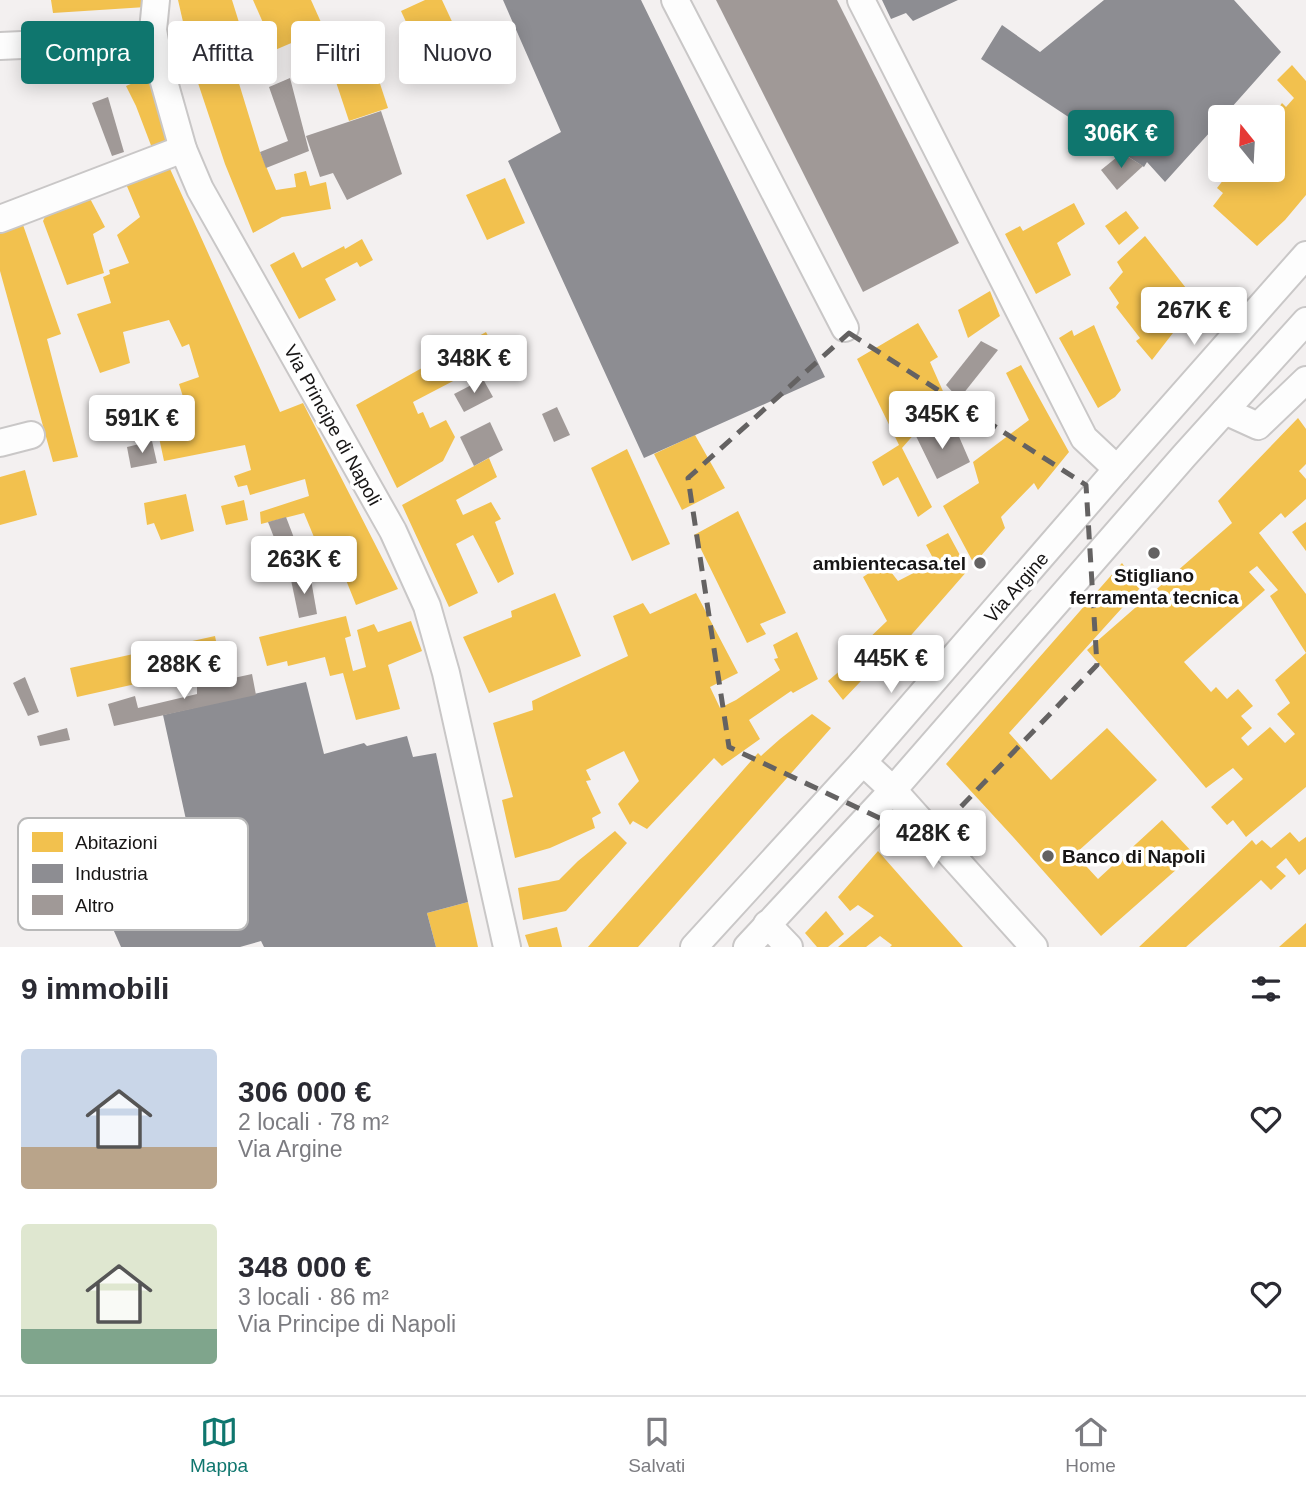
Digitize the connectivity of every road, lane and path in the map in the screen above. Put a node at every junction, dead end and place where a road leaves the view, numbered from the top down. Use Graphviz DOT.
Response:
graph roads {
  1 [pos="156,0"];
  2 [pos="675,0"];
  3 [pos="861,0"];
  4 [pos="154,21"];
  5 [pos="154,39"];
  6 [pos="21,45"];
  7 [pos="0,46"];
  8 [pos="183,149"];
  9 [pos="0,219"];
  10 [pos="1306,255"];
  11 [pos="1306,321"];
  12 [pos="845,328"];
  13 [pos="1306,380"];
  14 [pos="1225,411"];
  15 [pos="31,435"];
  16 [pos="0,443"];
  17 [pos="1117,469"];
  18 [pos="863,762"];
  19 [pos="893,790"];
  20 [pos="767,924"];
  21 [pos="750,946"];
  22 [pos="507,947"];
  23 [pos="694,947"];
  24 [pos="789,947"];
  25 [pos="1034,947"];
  1 -- 4 [label="street, Via Principe di Napoli"];
  2 -- 12 [label="street"];
  3 -- 17 [label="street"];
  5 -- 8 [label="street, Via Principe di Napoli"];
  6 -- 7 [label="street"];
  8 -- 9 [label="street"];
  8 -- 22 [label="street, Via Principe di Napoli"];
  10 -- 17 [label="street, Via Argine"];
  11 -- 14 [label="street"];
  13 -- 14 [label="street"];
  14 -- 19 [label="street"];
  15 -- 16 [label="street"];
  17 -- 18 [label="street, Via Argine"];
  18 -- 19 [label="street"];
  18 -- 23 [label="street, Via Argine"];
  19 -- 20 [label="street"];
  19 -- 25 [label="street"];
  20 -- 21 [label="street"];
  20 -- 24 [label="street"];
}
